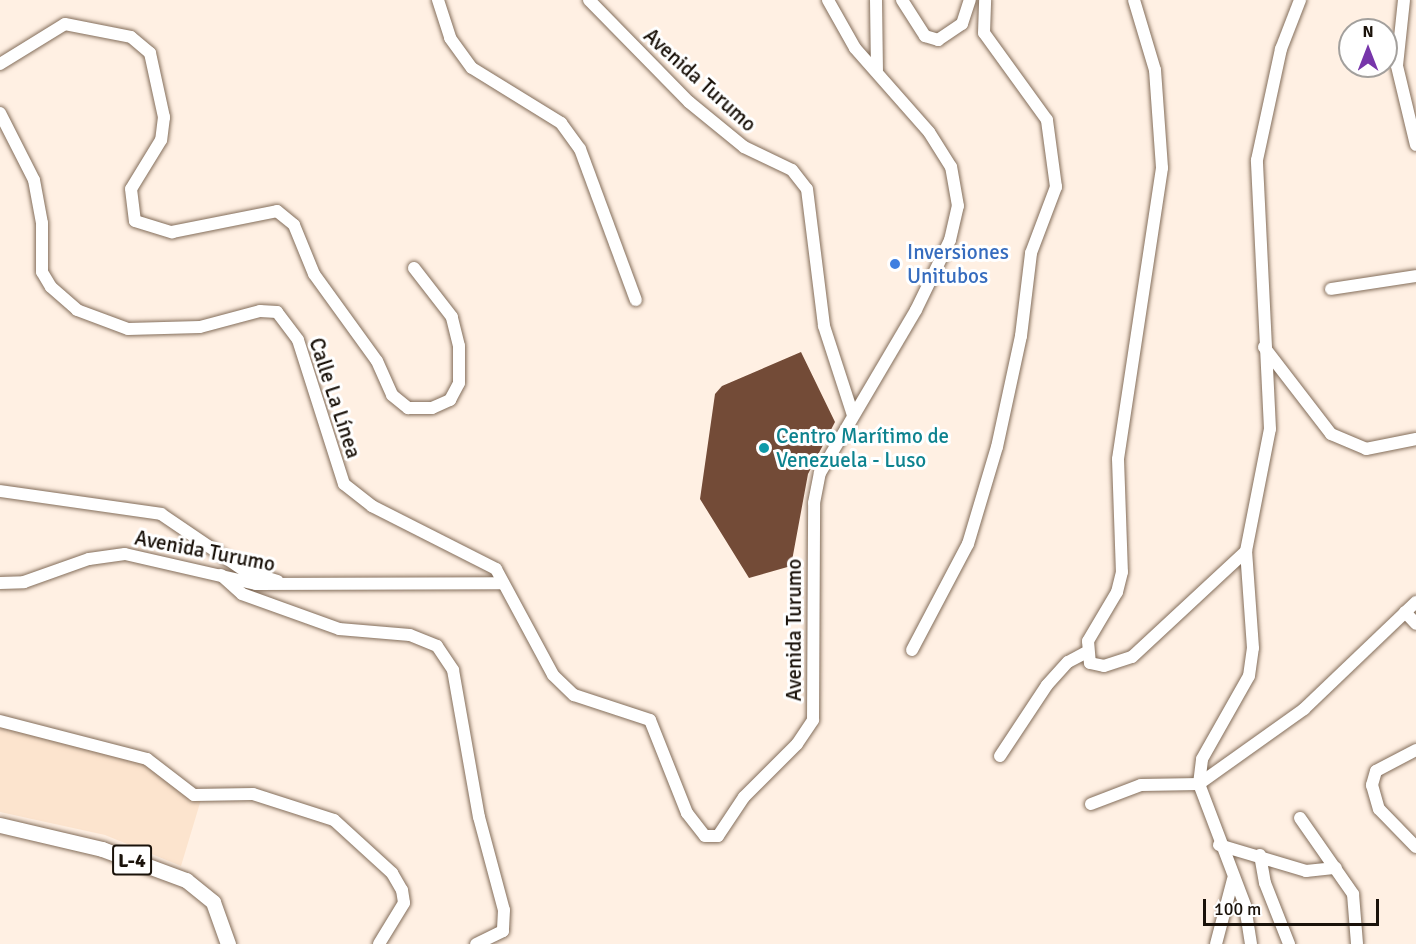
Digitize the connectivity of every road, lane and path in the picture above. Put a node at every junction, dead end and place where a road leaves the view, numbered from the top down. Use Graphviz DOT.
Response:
graph roads {
  1 [pos="438,0"];
  2 [pos="590,0"];
  3 [pos="828,0"];
  4 [pos="876,0"];
  5 [pos="902,0"];
  6 [pos="970,0"];
  7 [pos="986,0"];
  8 [pos="1134,0"];
  9 [pos="1300,0"];
  10 [pos="1404,0"];
  11 [pos="0,64"];
  12 [pos="877,70"];
  13 [pos="0,112"];
  14 [pos="4,128"];
  15 [pos="1416,145"];
  16 [pos="414,268"];
  17 [pos="1416,276"];
  18 [pos="1331,289"];
  19 [pos="636,300"];
  20 [pos="1264,347"];
  21 [pos="853,415"];
  22 [pos="1416,439"];
  23 [pos="0,491"];
  24 [pos="1246,551"];
  25 [pos="221,575"];
  26 [pos="0,583"];
  27 [pos="503,583"];
  28 [pos="292,586"];
  29 [pos="1416,602"];
  30 [pos="1405,612"];
  31 [pos="1416,624"];
  32 [pos="912,650"];
  33 [pos="1085,653"];
  34 [pos="0,721"];
  35 [pos="1416,750"];
  36 [pos="1000,756"];
  37 [pos="1199,784"];
  38 [pos="1091,804"];
  39 [pos="1300,818"];
  40 [pos="0,825"];
  41 [pos="1219,845"];
  42 [pos="1416,847"];
  43 [pos="1260,855"];
  44 [pos="1336,868"];
  45 [pos="1233,879"];
  46 [pos="228,944"];
  47 [pos="380,944"];
  48 [pos="476,944"];
  49 [pos="1216,944"];
  50 [pos="1251,944"];
  51 [pos="1289,944"];
  52 [pos="1357,944"];
  1 -- 19 [label="street"];
  2 -- 21 [label="street, Avenida Turumo"];
  3 -- 12 [label="street"];
  4 -- 12 [label="street"];
  5 -- 6 [label="street"];
  7 -- 32 [label="street"];
  8 -- 33 [label="street"];
  9 -- 20 [label="street"];
  10 -- 15 [label="street"];
  11 -- 16 [label="street"];
  12 -- 21 [label="street"];
  13 -- 14 [label="street, Calle La Línea"];
  14 -- 27 [label="street, Calle La Línea"];
  17 -- 18 [label="street"];
  20 -- 22 [label="street"];
  20 -- 24 [label="street"];
  21 -- 27 [label="street, Avenida Turumo"];
  23 -- 28 [label="street"];
  24 -- 33 [label="street"];
  24 -- 37 [label="street"];
  25 -- 26 [label="street, Avenida Turumo"];
  25 -- 28 [label="street, Avenida Turumo"];
  25 -- 48 [label="street"];
  27 -- 28 [label="street, Avenida Turumo"];
  29 -- 30 [label="street"];
  30 -- 31 [label="street"];
  30 -- 37 [label="street"];
  33 -- 36 [label="street"];
  34 -- 47 [label="street"];
  35 -- 42 [label="street"];
  37 -- 38 [label="street"];
  37 -- 41 [label="street"];
  39 -- 44 [label="street"];
  40 -- 46 [label="main road, L-4"];
  41 -- 43 [label="street"];
  41 -- 45 [label="street"];
  43 -- 44 [label="street"];
  43 -- 51 [label="street"];
  44 -- 52 [label="street"];
  45 -- 49 [label="street"];
  45 -- 50 [label="street"];
}
